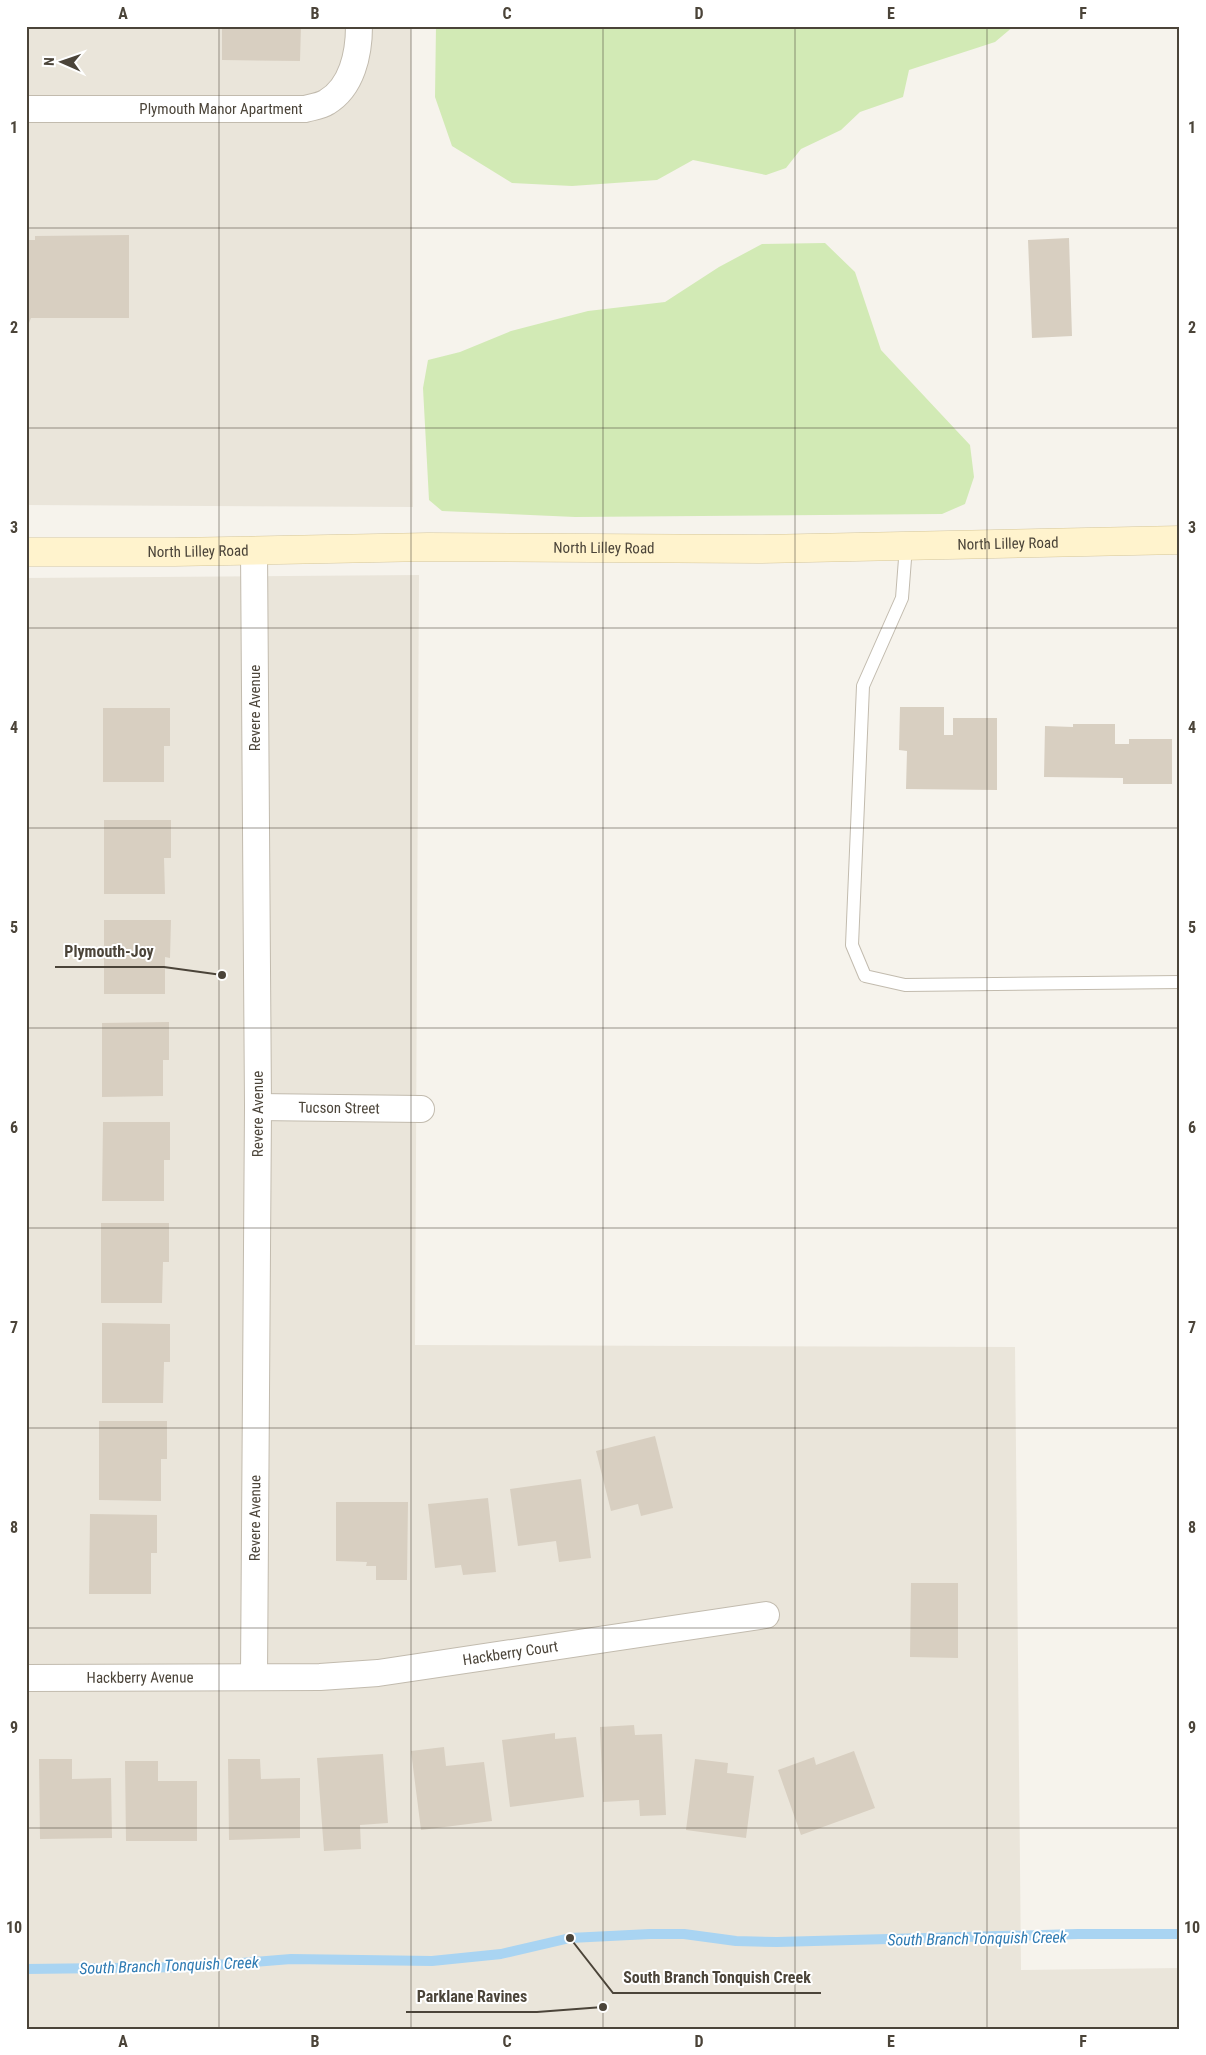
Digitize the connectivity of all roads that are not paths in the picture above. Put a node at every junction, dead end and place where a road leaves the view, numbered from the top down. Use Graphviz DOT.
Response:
graph roads {
  1 [pos="359,26"];
  2 [pos="26,109"];
  3 [pos="1180,540"];
  4 [pos="906,546"];
  5 [pos="254,550"];
  6 [pos="26,552"];
  7 [pos="1180,982"];
  8 [pos="258,1108"];
  9 [pos="421,1109"];
  10 [pos="766,1615"];
  11 [pos="254,1676"];
  12 [pos="26,1678"];
  1 -- 2 [label="street, Plymouth Manor Apartment"];
  3 -- 4 [label="street, North Lilley Road"];
  4 -- 5 [label="street, North Lilley Road"];
  4 -- 7 [label="lane"];
  5 -- 6 [label="street, North Lilley Road"];
  5 -- 8 [label="street, Revere Avenue"];
  8 -- 9 [label="street, Tucson Street"];
  8 -- 11 [label="street, Revere Avenue"];
  10 -- 11 [label="street, Hackberry Court"];
  11 -- 12 [label="street, Hackberry Avenue"];
}
